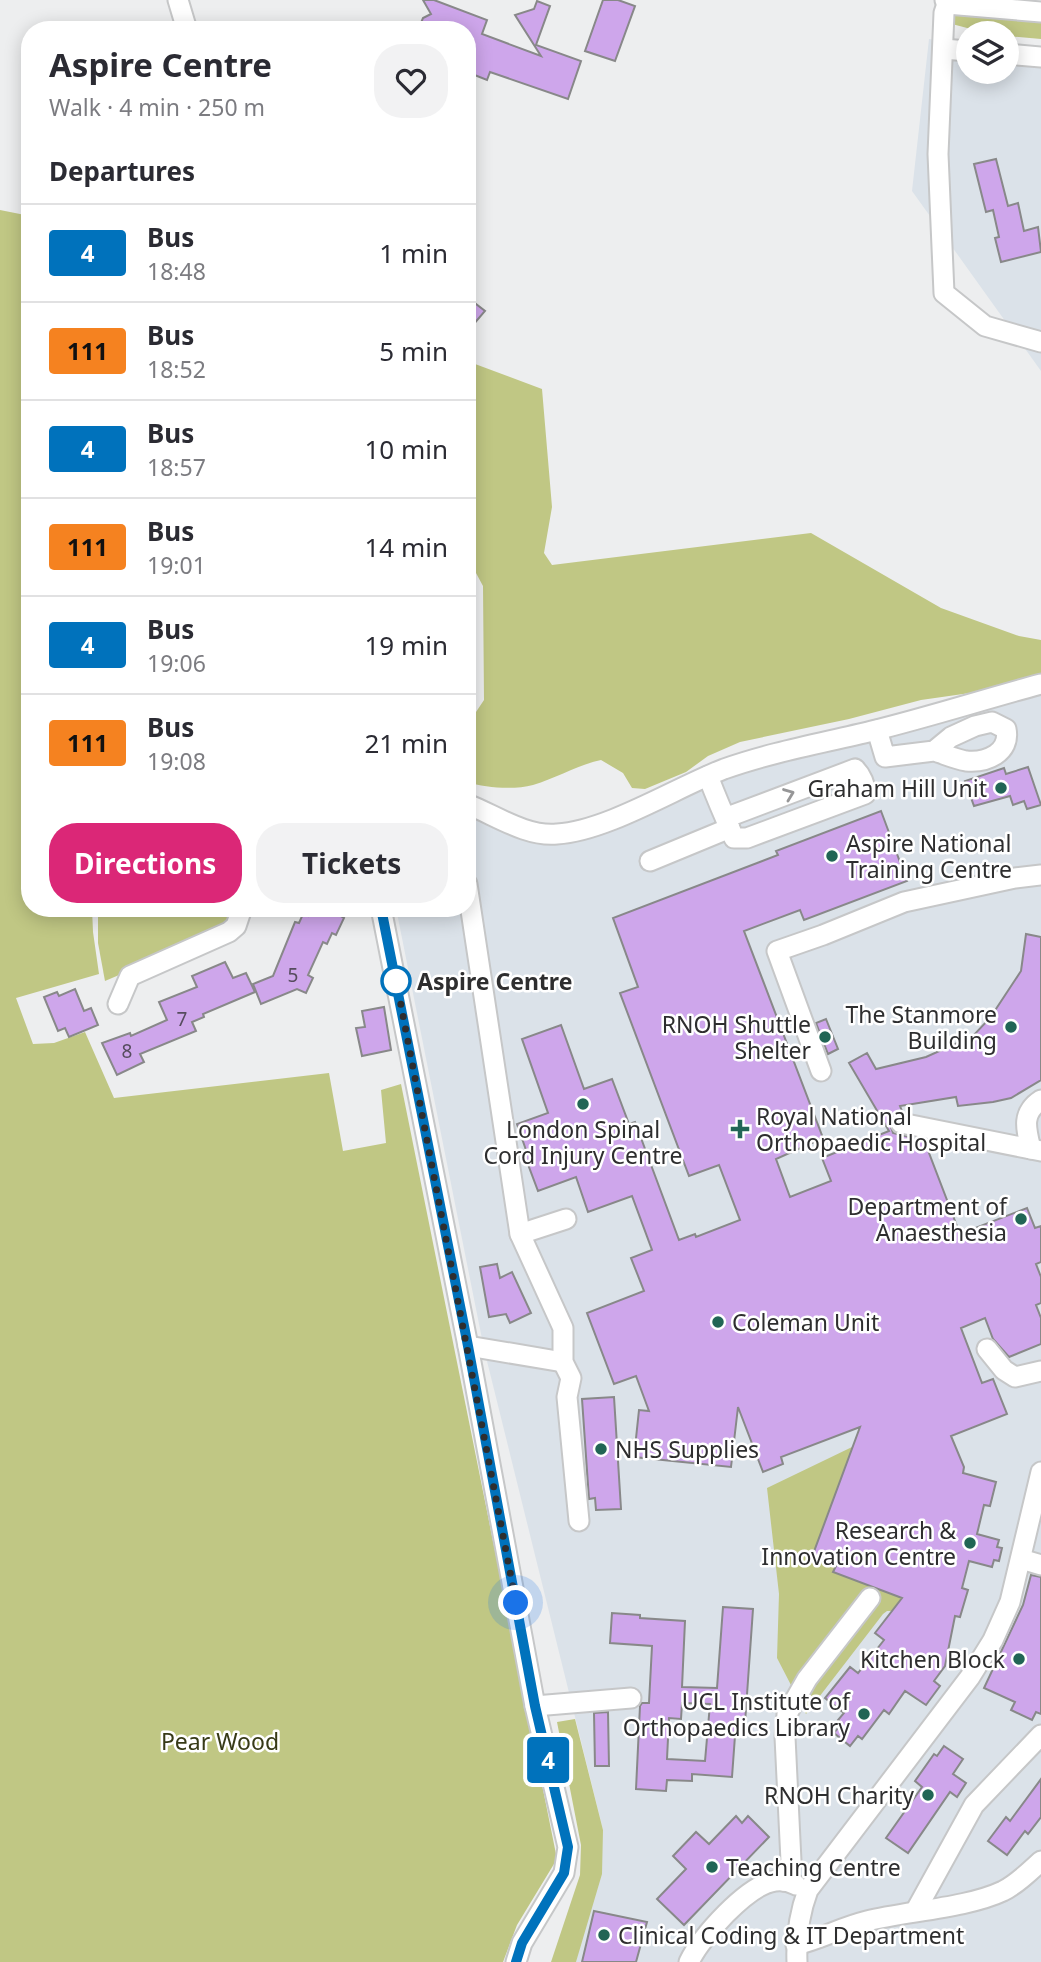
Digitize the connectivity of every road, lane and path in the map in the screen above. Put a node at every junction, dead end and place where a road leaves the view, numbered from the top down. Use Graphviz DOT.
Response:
graph roads {
  1 [pos="173,2"];
  2 [pos="952,3"];
  3 [pos="1041,12"];
  4 [pos="182,21"];
  5 [pos="943,49"];
  6 [pos="956,50"];
  7 [pos="1019,55"];
  8 [pos="1041,57"];
  9 [pos="1041,342"];
  10 [pos="1041,684"];
  11 [pos="877,730"];
  12 [pos="934,751"];
  13 [pos="708,776"];
  14 [pos="476,808"];
  15 [pos="730,828"];
  16 [pos="650,861"];
  17 [pos="1041,876"];
  18 [pos="239,917"];
  19 [pos="383,917"];
  20 [pos="472,917"];
  21 [pos="118,1004"];
  22 [pos="821,1071"];
  23 [pos="1041,1100"];
  24 [pos="901,1123"];
  25 [pos="1036,1150"];
  26 [pos="566,1219"];
  27 [pos="520,1234"];
  28 [pos="468,1346"];
  29 [pos="987,1349"];
  30 [pos="563,1362"];
  31 [pos="1041,1371"];
  32 [pos="1041,1472"];
  33 [pos="579,1521"];
  34 [pos="1021,1559"];
  35 [pos="1041,1565"];
  36 [pos="870,1598"];
  37 [pos="631,1698"];
  38 [pos="535,1706"];
  39 [pos="1041,1735"];
  40 [pos="1041,1861"];
  41 [pos="784,1881"];
  42 [pos="808,1890"];
  43 [pos="916,1910"];
  44 [pos="797,1953"];
  45 [pos="516,1962"];
  46 [pos="689,1962"];
  1 -- 4 [label="street"];
  2 -- 3 [label="street"];
  2 -- 5 [label="street"];
  5 -- 6 [label="street"];
  5 -- 9 [label="street"];
  7 -- 8 [label="street"];
  10 -- 11 [label="street"];
  11 -- 12 [label="street"];
  11 -- 13 [label="street"];
  13 -- 14 [label="street"];
  13 -- 15 [label="street"];
  15 -- 15 [label="street, one-way"];
  15 -- 16 [label="street"];
  17 -- 22 [label="street"];
  18 -- 21 [label="street"];
  19 -- 28 [label="street"];
  20 -- 27 [label="street"];
  23 -- 25 [label="street"];
  24 -- 25 [label="street"];
  26 -- 27 [label="street"];
  27 -- 30 [label="street"];
  28 -- 30 [label="street"];
  28 -- 38 [label="street"];
  29 -- 31 [label="street"];
  30 -- 33 [label="street"];
  32 -- 34 [label="street"];
  34 -- 35 [label="street"];
  34 -- 42 [label="street"];
  36 -- 41 [label="street"];
  37 -- 38 [label="street"];
  38 -- 45 [label="street"];
  39 -- 43 [label="street"];
  40 -- 43 [label="street"];
  41 -- 42 [label="street"];
  41 -- 46 [label="street"];
  42 -- 44 [label="street"];
  43 -- 44 [label="street"];
}
